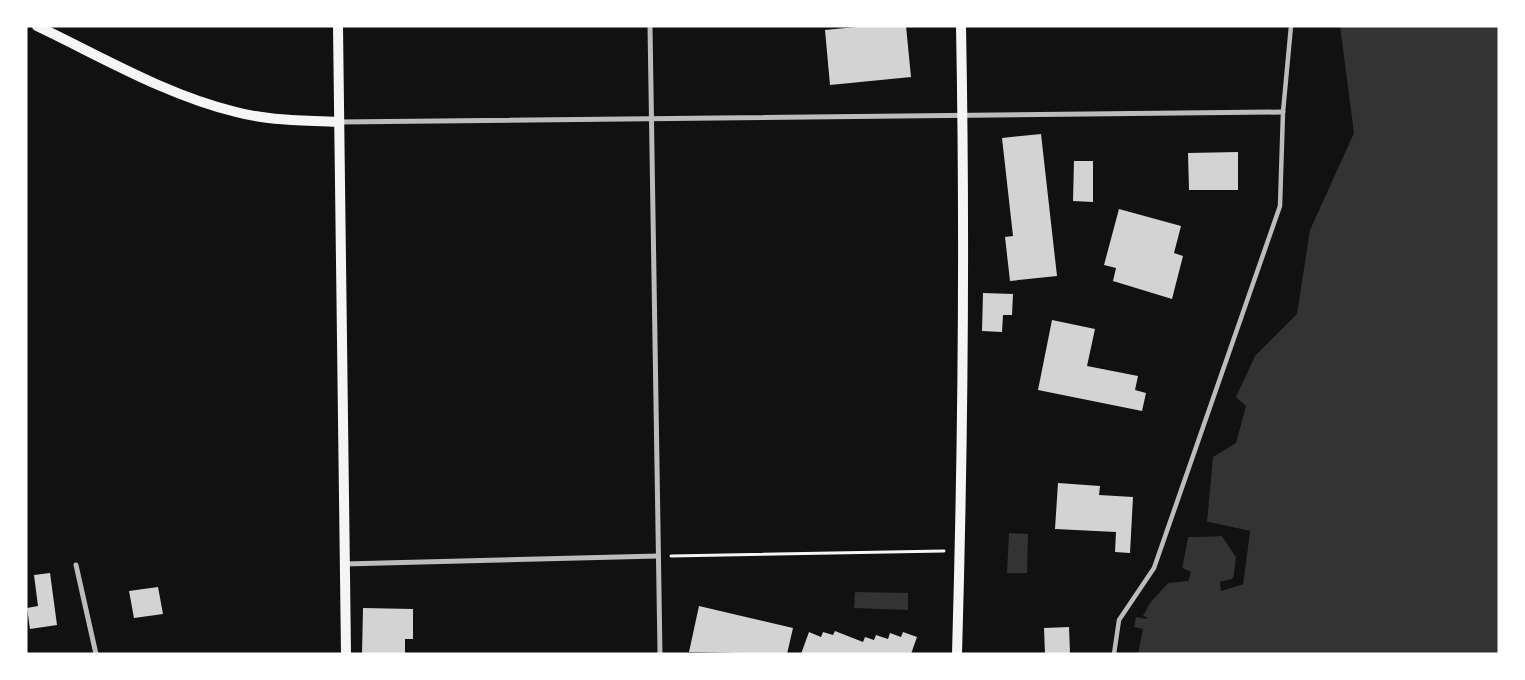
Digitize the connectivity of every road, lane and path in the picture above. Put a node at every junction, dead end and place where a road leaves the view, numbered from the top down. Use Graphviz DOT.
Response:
graph roads {
  1 [pos="37,26"];
  2 [pos="338,26"];
  3 [pos="650,26"];
  4 [pos="961,26"];
  5 [pos="1290,26"];
  6 [pos="1283,112"];
  7 [pos="963,116"];
  8 [pos="652,119"];
  9 [pos="338,122"];
  10 [pos="960,551"];
  11 [pos="658,556"];
  12 [pos="344,564"];
  13 [pos="76,565"];
  14 [pos="96,654"];
  15 [pos="346,654"];
  16 [pos="660,654"];
  17 [pos="957,654"];
  18 [pos="1114,654"];
  1 -- 9 [label="main road"];
  2 -- 9 [label="main road"];
  3 -- 8 [label="street"];
  4 -- 7 [label="main road"];
  5 -- 6 [label="street"];
  6 -- 7 [label="street"];
  6 -- 18 [label="street"];
  7 -- 8 [label="street"];
  7 -- 10 [label="main road"];
  8 -- 9 [label="street"];
  8 -- 11 [label="street"];
  9 -- 12 [label="main road"];
  10 -- 11 [label="path"];
  10 -- 17 [label="main road"];
  11 -- 12 [label="street"];
  11 -- 16 [label="street"];
  12 -- 15 [label="main road"];
  13 -- 14 [label="street"];
}
